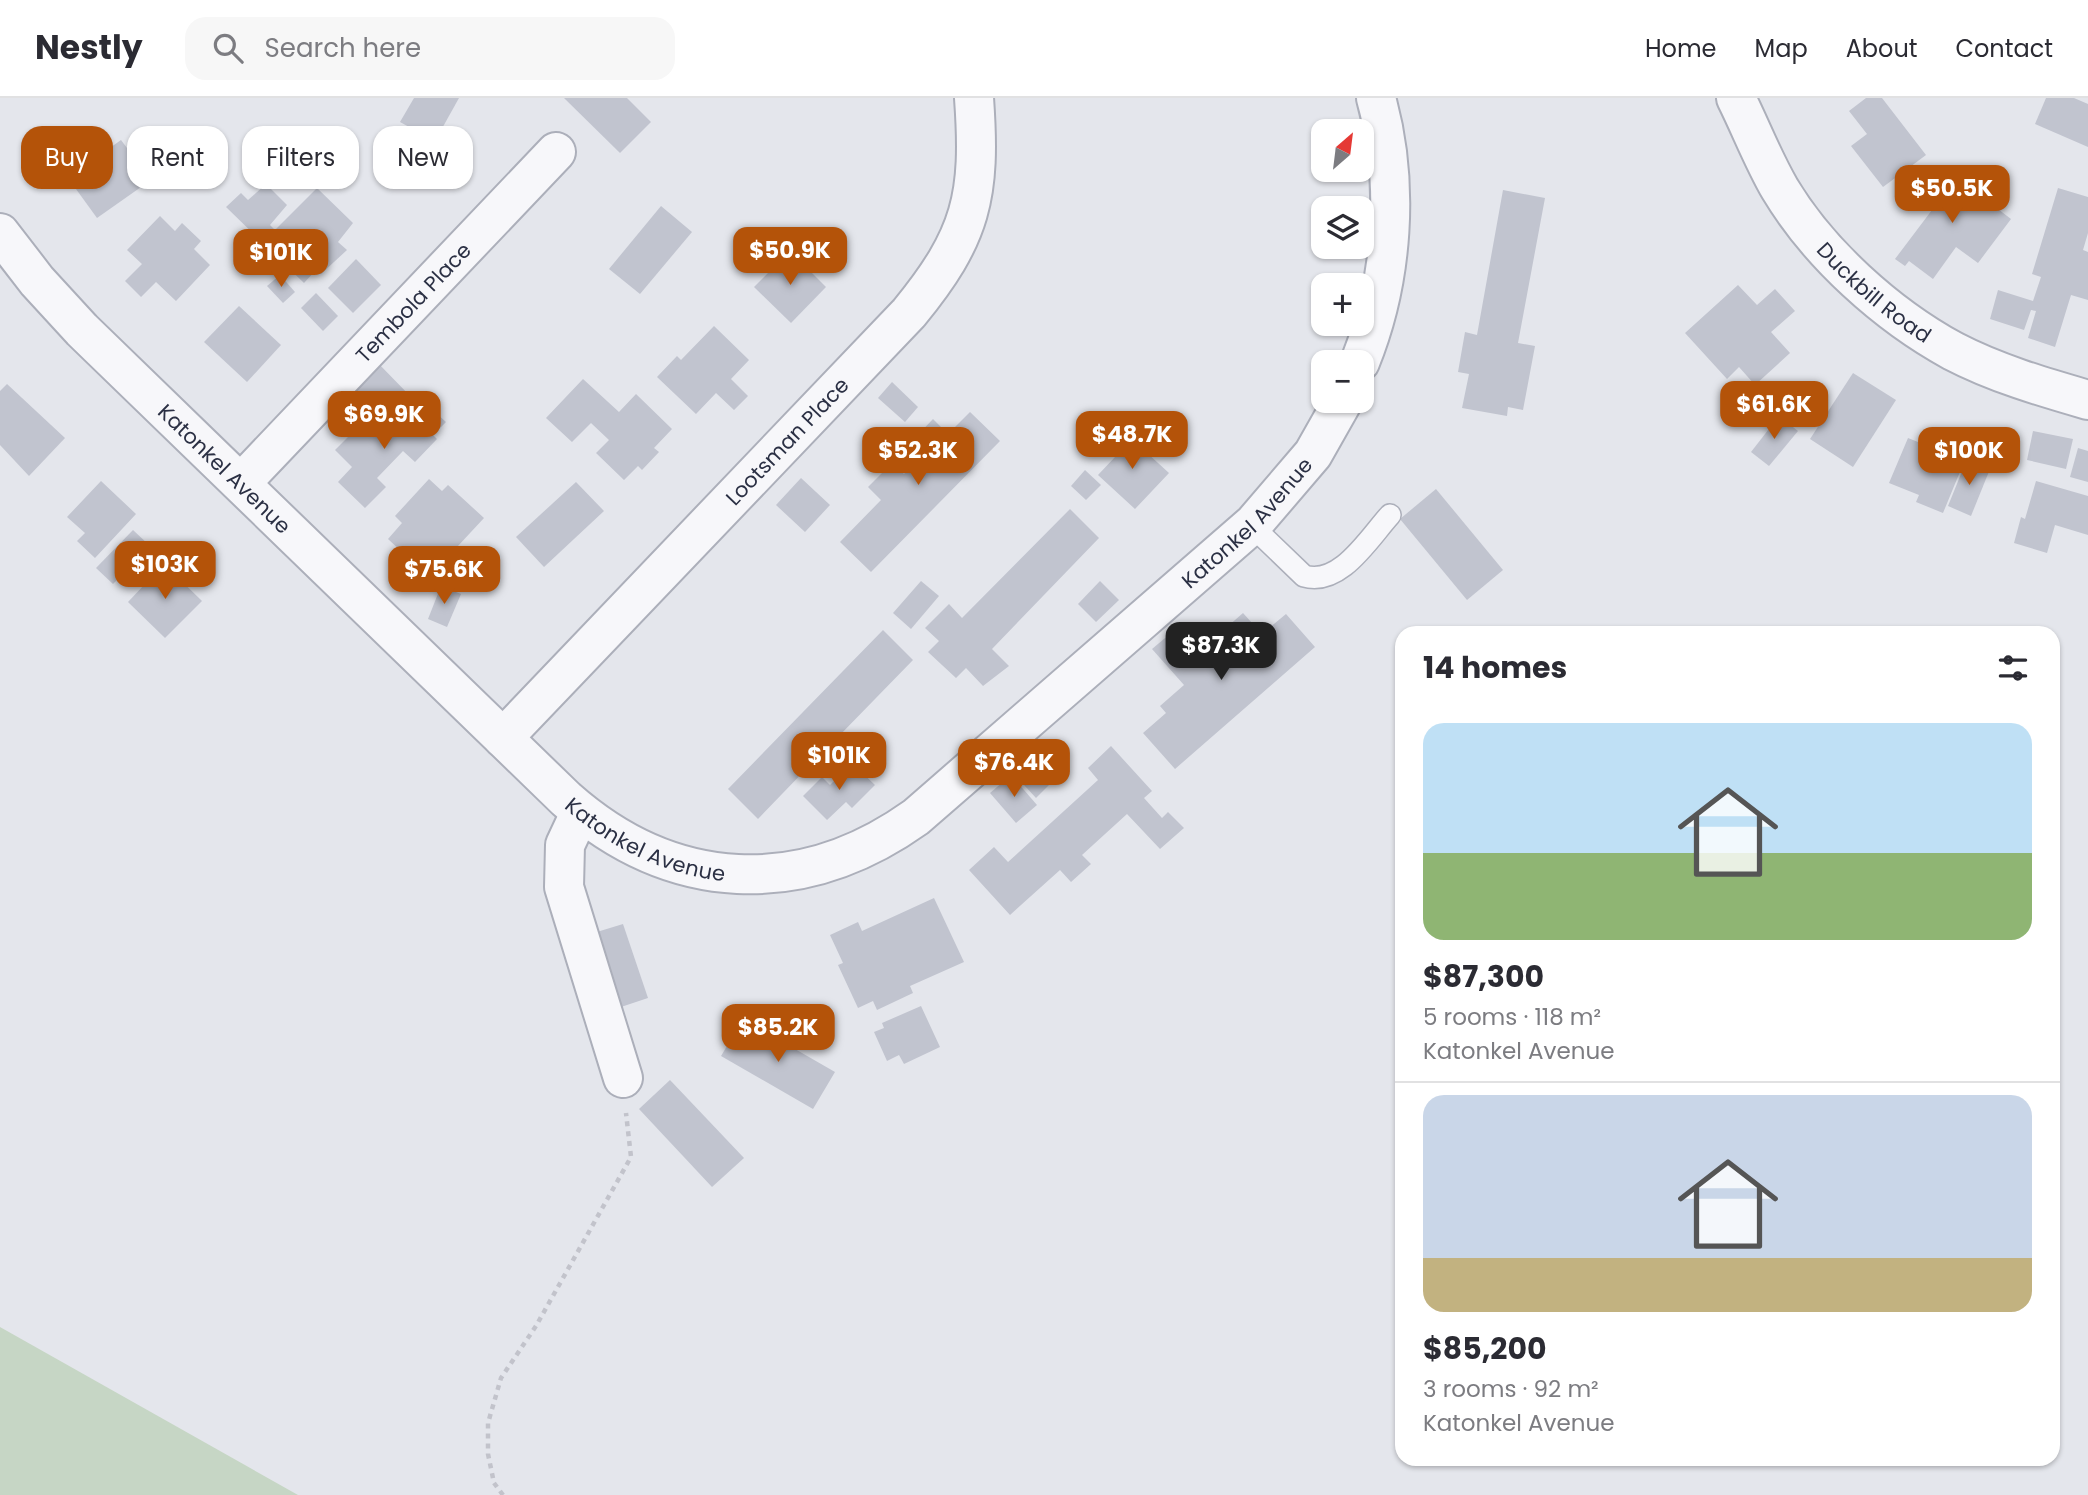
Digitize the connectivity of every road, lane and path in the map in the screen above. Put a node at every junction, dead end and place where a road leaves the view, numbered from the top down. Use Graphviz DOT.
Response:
graph roads {
  1 [pos="974,98"];
  2 [pos="1376,98"];
  3 [pos="1736,98"];
  4 [pos="556,152"];
  5 [pos="0,233"];
  6 [pos="1364,350"];
  7 [pos="2088,400"];
  8 [pos="1336,413"];
  9 [pos="243,482"];
  10 [pos="1390,515"];
  11 [pos="1251,525"];
  12 [pos="503,738"];
  13 [pos="580,813"];
  14 [pos="623,1078"];
  15 [pos="503,1495"];
  1 -- 12 [label="street, Lootsman Place"];
  2 -- 6 [label="street"];
  3 -- 7 [label="street, Duckbill Road"];
  4 -- 9 [label="street, Tembola Place"];
  5 -- 9 [label="street, Katonkel Avenue"];
  8 -- 11 [label="street, Katonkel Avenue"];
  9 -- 12 [label="street, Katonkel Avenue"];
  10 -- 11 [label="lane"];
  11 -- 13 [label="street, Katonkel Avenue"];
  12 -- 13 [label="street, Katonkel Avenue"];
  13 -- 14 [label="street"];
  14 -- 15 [label="path"];
}
